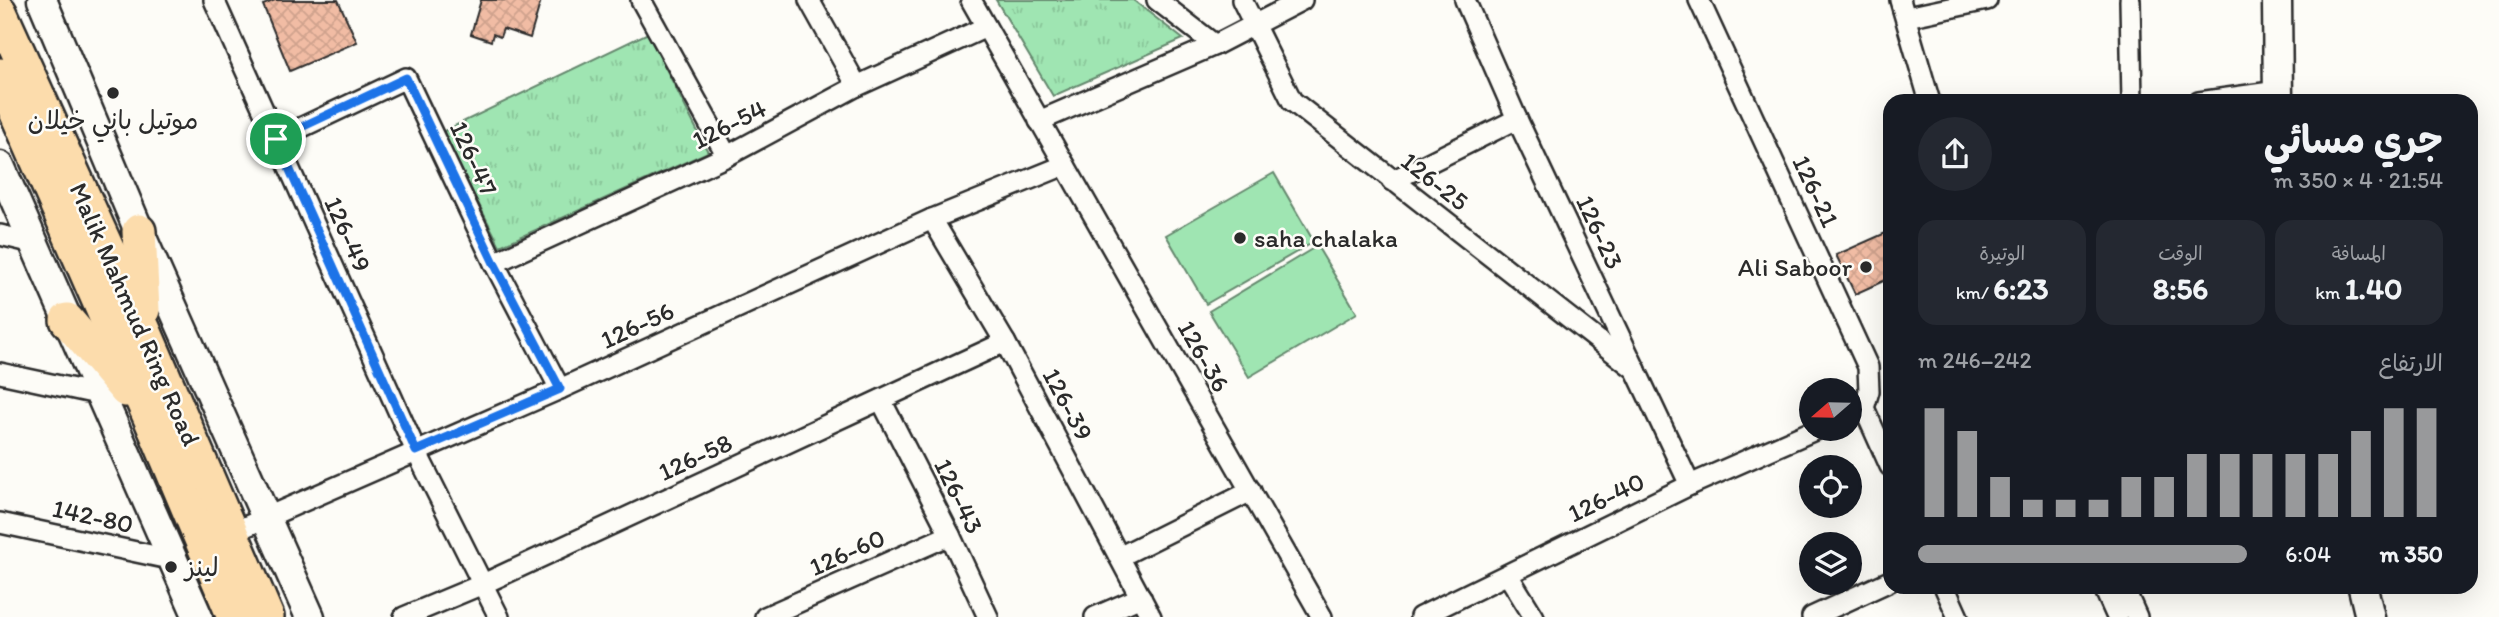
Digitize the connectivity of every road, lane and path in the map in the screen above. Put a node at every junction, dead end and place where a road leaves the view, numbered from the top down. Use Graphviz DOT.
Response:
graph roads {
  1 [pos="42,0"];
  2 [pos="214,0"];
  3 [pos="641,0"];
  4 [pos="809,0"];
  5 [pos="971,0"];
  6 [pos="1157,0"];
  7 [pos="1242,0"];
  8 [pos="1302,0"];
  9 [pos="1465,0"];
  10 [pos="1699,0"];
  11 [pos="1987,0"];
  12 [pos="2130,0"];
  13 [pos="2277,0"];
  14 [pos="2296,0"];
  15 [pos="1904,9"];
  16 [pos="0,12"];
  17 [pos="1254,25"];
  18 [pos="986,27"];
  19 [pos="1215,45"];
  20 [pos="0,75"];
  21 [pos="857,86"];
  22 [pos="1928,94"];
  23 [pos="2132,94"];
  24 [pos="2284,94"];
  25 [pos="2284,94"];
  26 [pos="1517,120"];
  27 [pos="1039,121"];
  28 [pos="276,139"];
  29 [pos="727,156"];
  30 [pos="1065,165"];
  31 [pos="0,166"];
  32 [pos="1392,181"];
  33 [pos="932,219"];
  34 [pos="139,231"];
  35 [pos="0,235"];
  36 [pos="34,243"];
  37 [pos="494,263"];
  38 [pos="67,320"];
  39 [pos="144,330"];
  40 [pos="1005,342"];
  41 [pos="1636,370"];
  42 [pos="0,373"];
  43 [pos="560,389"];
  44 [pos="102,395"];
  45 [pos="881,400"];
  46 [pos="1862,403"];
  47 [pos="151,419"];
  48 [pos="1862,419"];
  49 [pos="1799,437"];
  50 [pos="416,451"];
  51 [pos="1883,454"];
  52 [pos="1690,485"];
  53 [pos="1251,492"];
  54 [pos="265,519"];
  55 [pos="0,523"];
  56 [pos="231,533"];
  57 [pos="950,536"];
  58 [pos="1119,557"];
  59 [pos="174,560"];
  60 [pos="1508,575"];
  61 [pos="483,583"];
  62 [pos="1883,583"];
  63 [pos="1948,594"];
  64 [pos="2107,594"];
  65 [pos="2127,594"];
  66 [pos="2364,594"];
  67 [pos="2382,594"];
  68 [pos="1141,597"];
  69 [pos="198,617"];
  70 [pos="234,617"];
  71 [pos="267,617"];
  72 [pos="310,617"];
  73 [pos="404,617"];
  74 [pos="499,617"];
  75 [pos="765,617"];
  76 [pos="988,617"];
  77 [pos="1095,617"];
  78 [pos="1151,617"];
  79 [pos="1322,617"];
  80 [pos="1420,617"];
  81 [pos="1534,617"];
  82 [pos="1812,617"];
  83 [pos="1958,617"];
  84 [pos="2117,617"];
  85 [pos="2137,617"];
  86 [pos="2370,617"];
  87 [pos="2388,617"];
  1 -- 34 [label="main road"];
  2 -- 28 [label="street, 126-49"];
  3 -- 29 [label="street"];
  4 -- 21 [label="street"];
  5 -- 18 [label="street, 126-36"];
  6 -- 19 [label="street"];
  7 -- 17 [label="street, 126-25"];
  8 -- 17 [label="street"];
  9 -- 26 [label="street, 126-23"];
  10 -- 46 [label="street, 126-21"];
  11 -- 15 [label="street"];
  12 -- 23 [label="street"];
  13 -- 24 [label="main road"];
  14 -- 25 [label="main road"];
  15 -- 22 [label="street"];
  16 -- 39 [label="highway, Malik Mahmud Ring Road"];
  17 -- 19 [label="street"];
  17 -- 32 [label="street, 126-25"];
  18 -- 21 [label="street, 126-54"];
  18 -- 27 [label="street, 126-36"];
  19 -- 27 [label="street"];
  20 -- 47 [label="highway, Malik Mahmud Ring Road"];
  21 -- 29 [label="street, 126-54"];
  26 -- 32 [label="street"];
  26 -- 41 [label="street, 126-23"];
  27 -- 30 [label="street, 126-36"];
  28 -- 37 [label="street, 126-47"];
  28 -- 50 [label="street, 126-49"];
  29 -- 37 [label="street, 126-54"];
  30 -- 33 [label="street, 126-56"];
  30 -- 53 [label="street, 126-36"];
  31 -- 36 [label="main road"];
  32 -- 41 [label="street, 126-25"];
  33 -- 40 [label="street, 126-39"];
  33 -- 43 [label="street, 126-56"];
  34 -- 39 [label="highway"];
  34 -- 54 [label="main road"];
  35 -- 36 [label="street"];
  36 -- 38 [label="main road"];
  37 -- 43 [label="street, 126-47"];
  38 -- 44 [label="main road"];
  38 -- 47 [label="highway"];
  39 -- 56 [label="highway, Malik Mahmud Ring Road"];
  40 -- 45 [label="street, 126-58"];
  40 -- 58 [label="street, 126-39"];
  41 -- 52 [label="street, 126-23"];
  42 -- 44 [label="street"];
  43 -- 50 [label="street, 126-56"];
  44 -- 59 [label="main road"];
  45 -- 57 [label="street, 126-43"];
  45 -- 61 [label="street, 126-58"];
  47 -- 70 [label="highway, Malik Mahmud Ring Road"];
  48 -- 51 [label="street"];
  49 -- 52 [label="street, 126-40"];
  50 -- 54 [label="street, 126-56"];
  50 -- 61 [label="street, 126-49"];
  52 -- 60 [label="street, 126-40"];
  53 -- 58 [label="street"];
  53 -- 79 [label="street, 126-36"];
  54 -- 56 [label="street, 126-56"];
  54 -- 72 [label="main road"];
  55 -- 59 [label="street, 142-80"];
  56 -- 71 [label="highway, Malik Mahmud Ring Road"];
  57 -- 75 [label="street, 126-60"];
  57 -- 76 [label="street, 126-43"];
  58 -- 68 [label="street, 126-39"];
  59 -- 69 [label="main road"];
  60 -- 80 [label="street, 126-40"];
  60 -- 81 [label="street"];
  61 -- 73 [label="street, 126-58"];
  61 -- 74 [label="street, 126-49"];
  62 -- 82 [label="street"];
  63 -- 83 [label="street"];
  64 -- 84 [label="street"];
  65 -- 85 [label="street"];
  66 -- 86 [label="main road"];
  67 -- 87 [label="main road"];
  68 -- 77 [label="street"];
  68 -- 78 [label="street, 126-39"];
}
